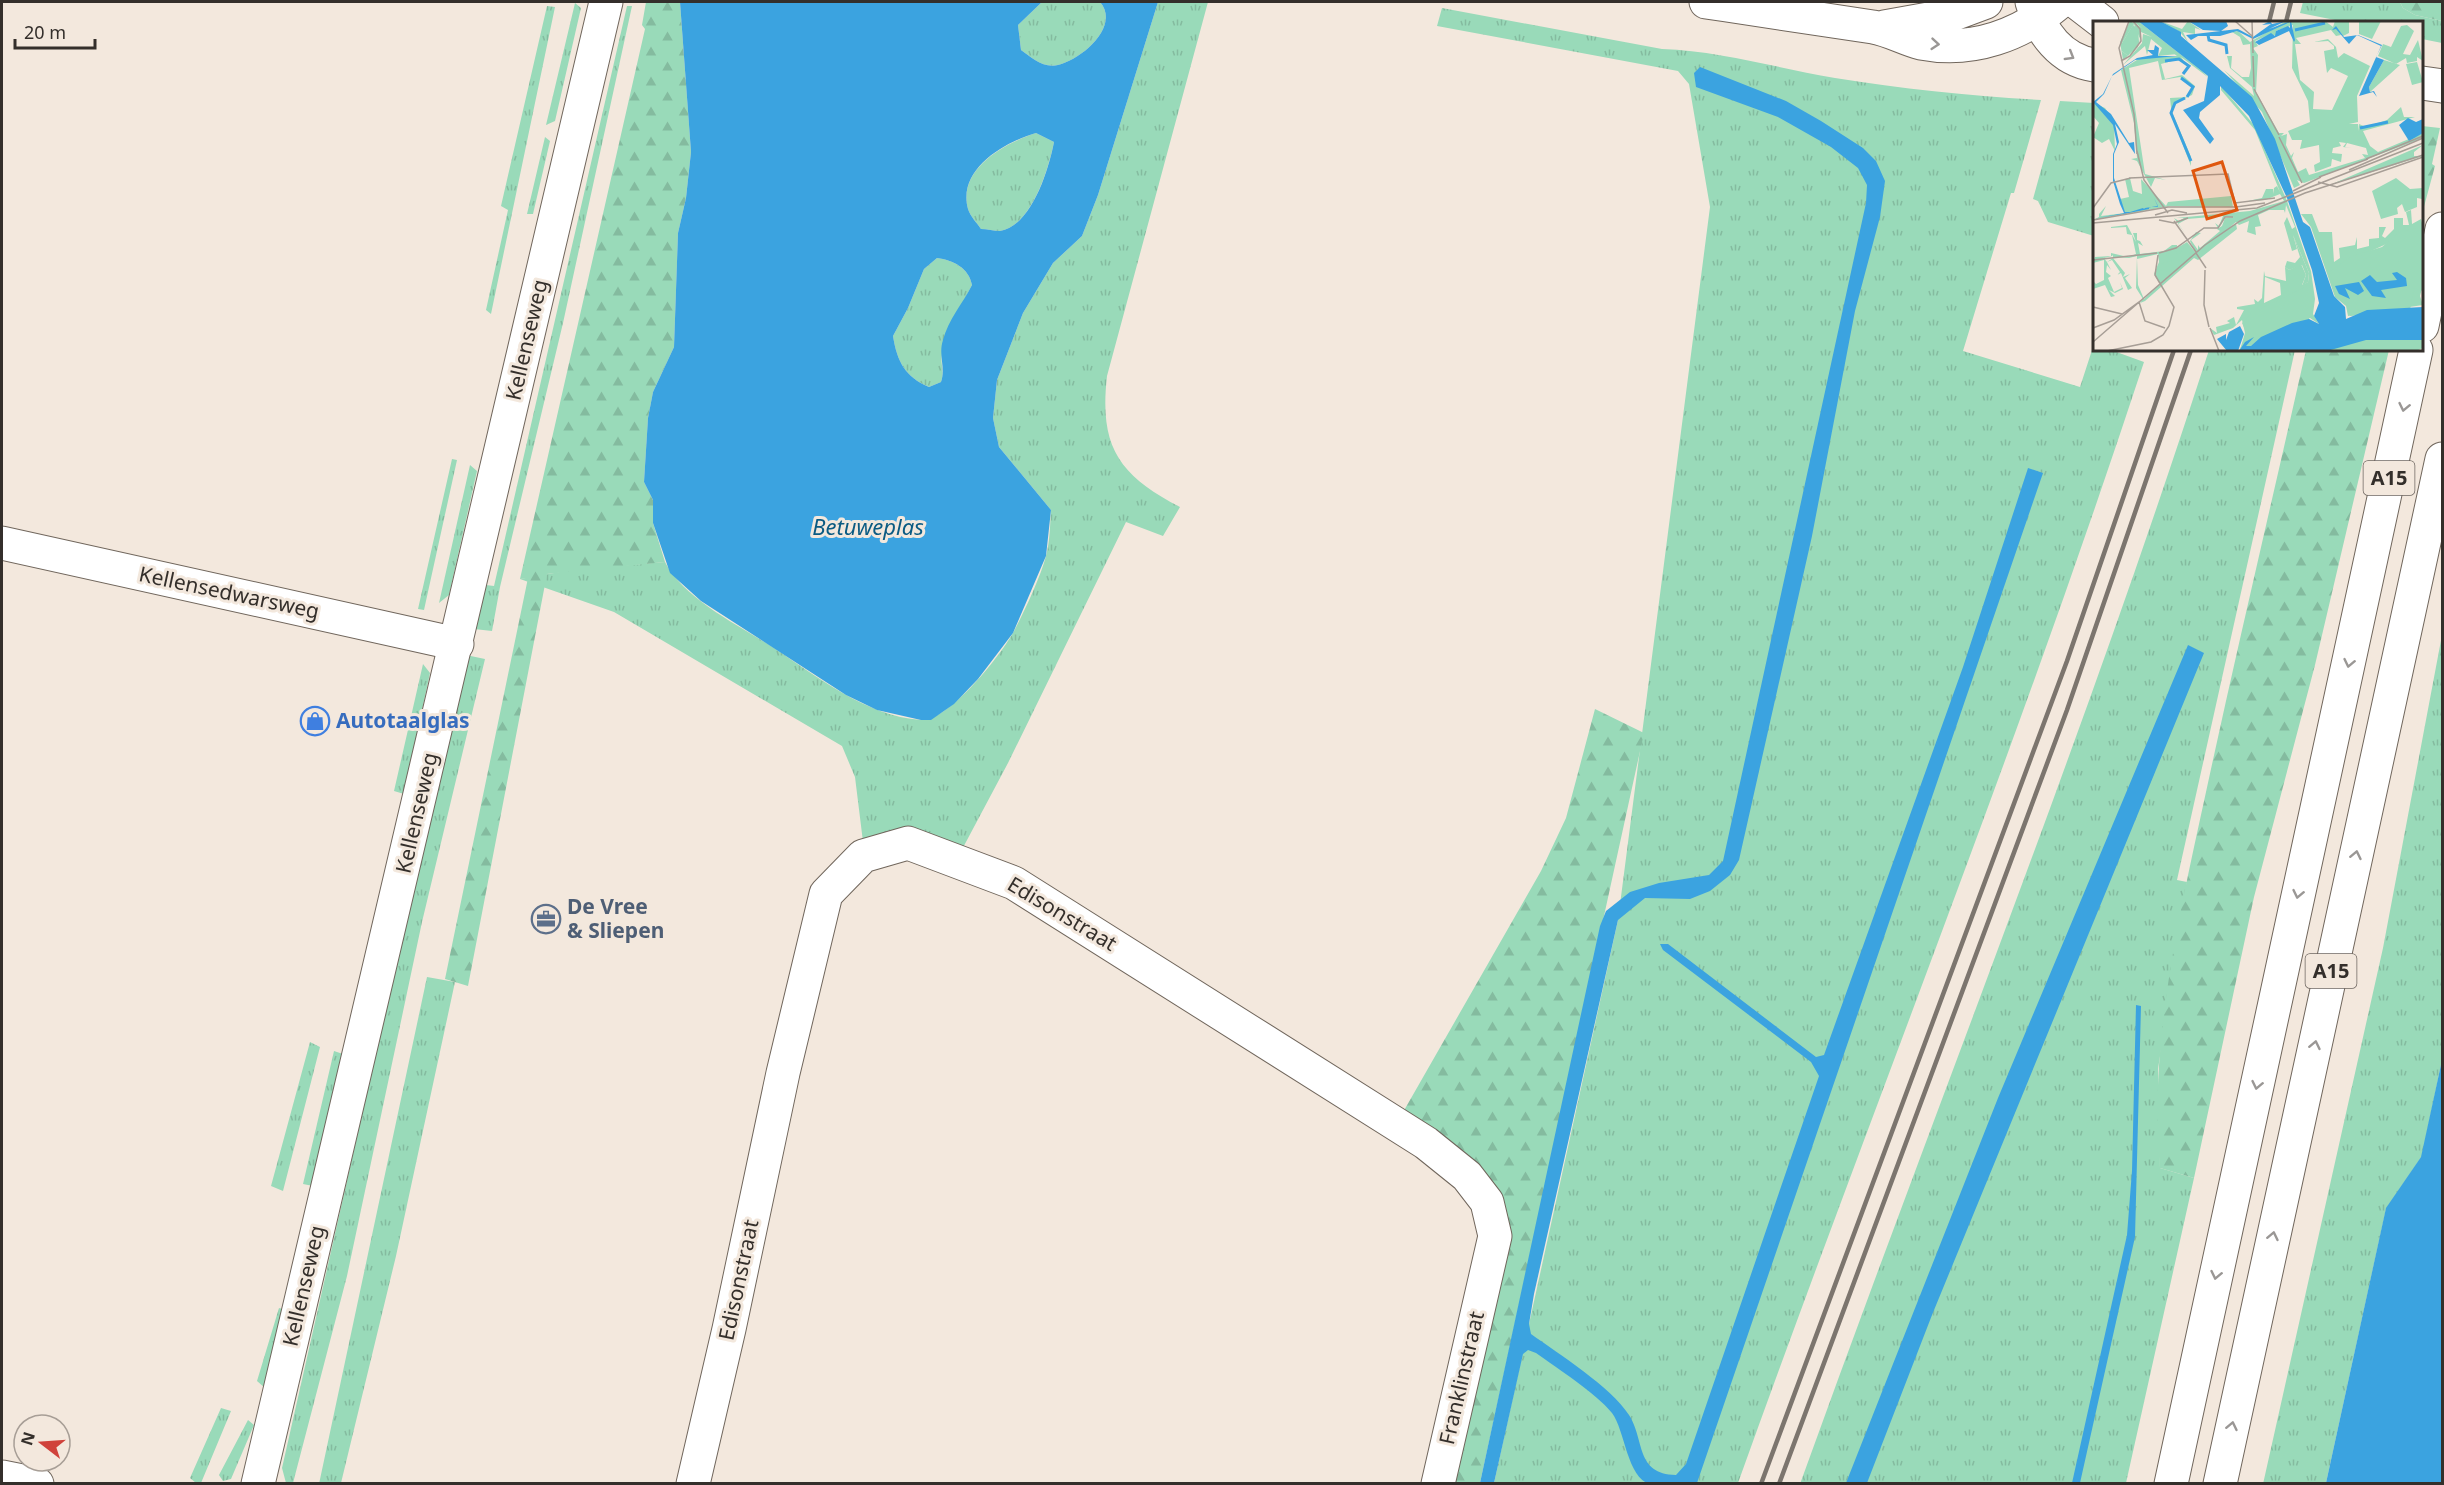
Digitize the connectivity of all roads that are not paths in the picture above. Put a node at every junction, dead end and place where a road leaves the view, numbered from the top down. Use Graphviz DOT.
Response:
graph roads {
  1 [pos="606,2"];
  2 [pos="1706,2"];
  3 [pos="1986,2"];
  4 [pos="2076,2"];
  5 [pos="2043,8"];
  6 [pos="2101,21"];
  7 [pos="1879,28"];
  8 [pos="2093,65"];
  9 [pos="2423,82"];
  10 [pos="2442,86"];
  11 [pos="2442,229"];
  12 [pos="2423,317"];
  13 [pos="2416,351"];
  14 [pos="2442,459"];
  15 [pos="2,543"];
  16 [pos="457,644"];
  17 [pos="1486,1272"];
  18 [pos="2,1477"];
  19 [pos="37,1484"];
  20 [pos="258,1484"];
  21 [pos="693,1484"];
  22 [pos="1438,1484"];
  23 [pos="2169,1484"];
  24 [pos="2220,1484"];
  1 -- 16 [label="main road, Kellenseweg"];
  2 -- 7 [label="main road"];
  3 -- 7 [label="main road"];
  4 -- 6 [label="main road"];
  7 -- 5 [label="main road, one-way"];
  5 -- 8 [label="main road, one-way"];
  9 -- 10 [label="main road"];
  11 -- 12 [label="main road"];
  13 -- 23 [label="main road, A15, one-way"];
  24 -- 14 [label="main road, A15, one-way"];
  15 -- 16 [label="main road, Kellensedwarsweg"];
  16 -- 20 [label="main road, Kellenseweg"];
  17 -- 21 [label="main road, Edisonstraat"];
  17 -- 22 [label="main road, Franklinstraat"];
  18 -- 19 [label="main road"];
}
